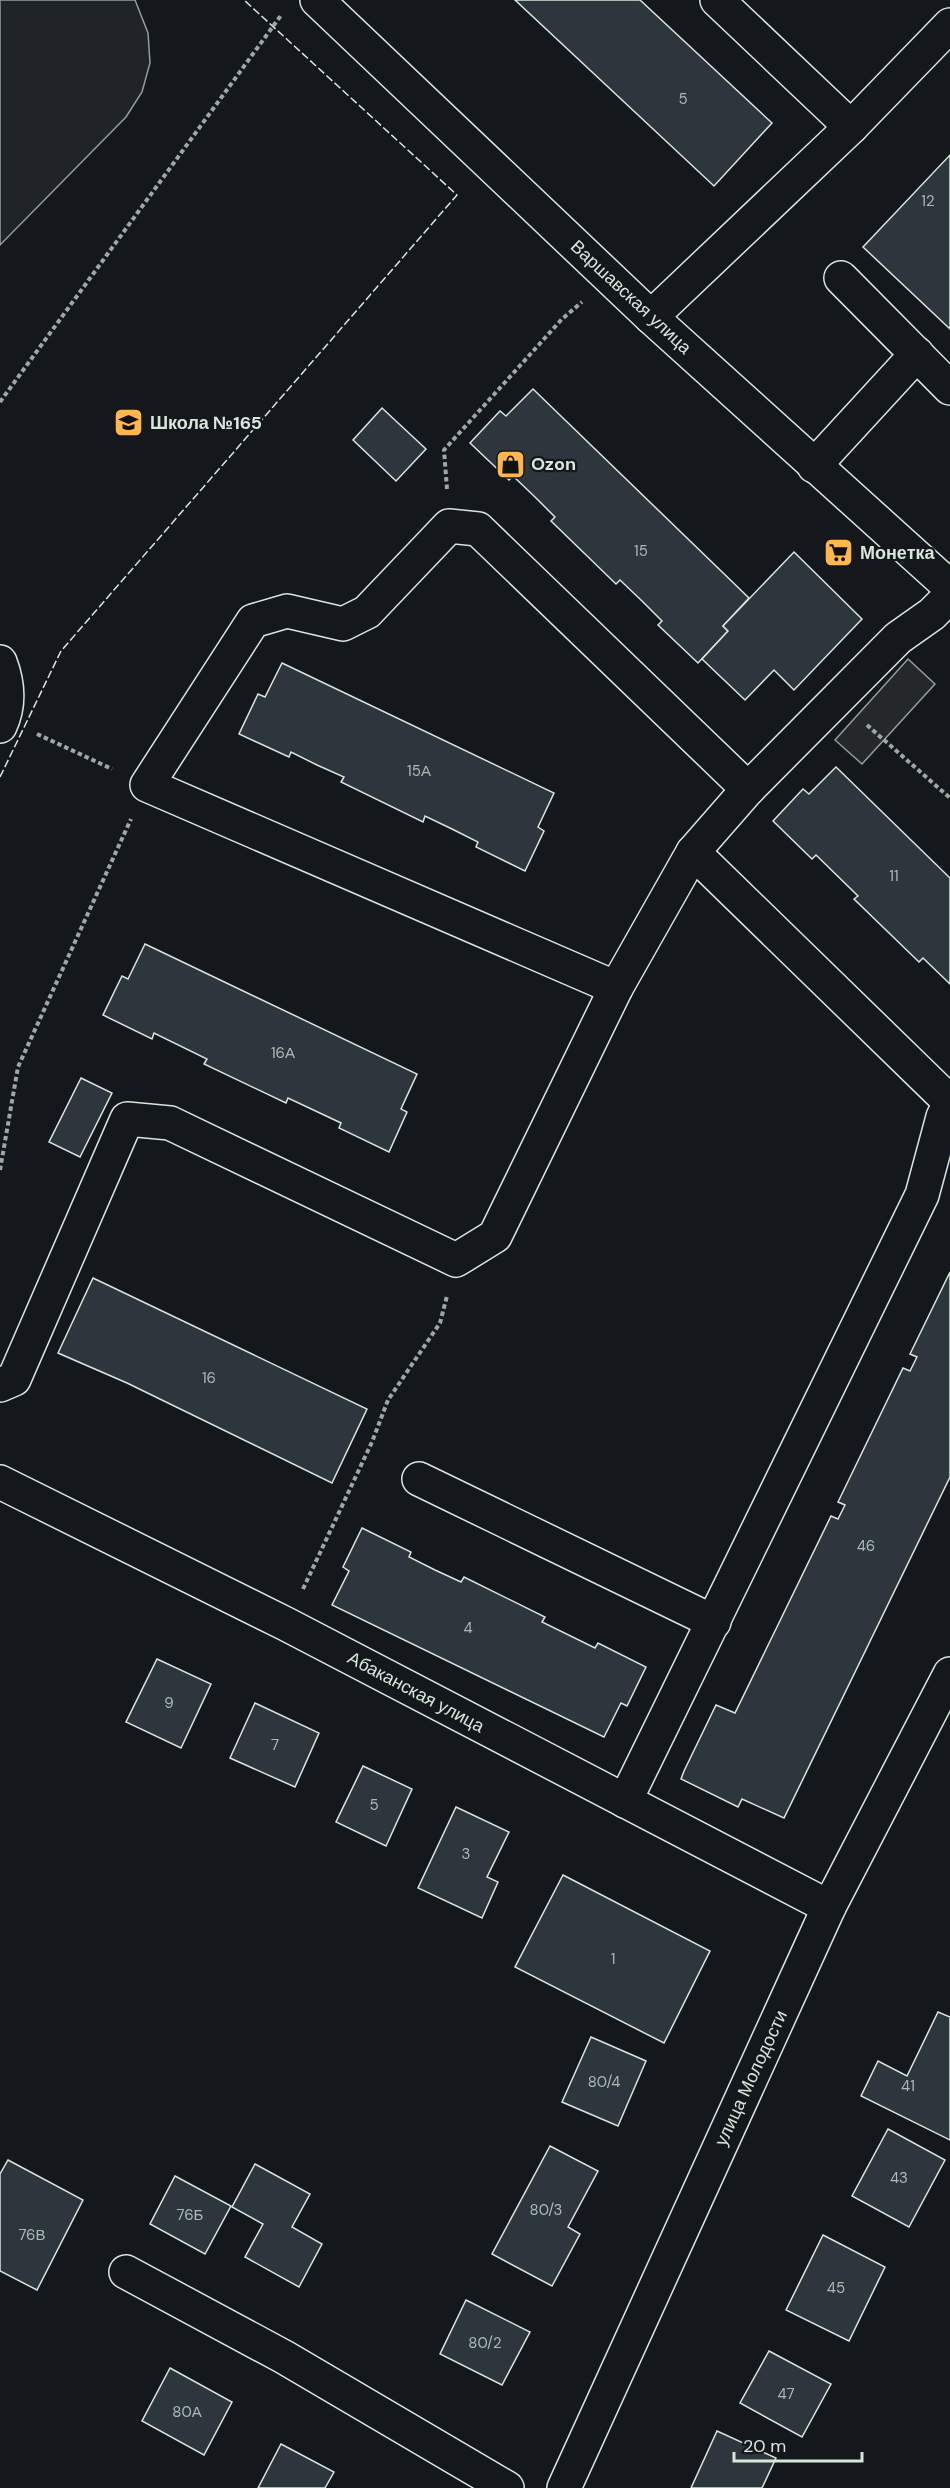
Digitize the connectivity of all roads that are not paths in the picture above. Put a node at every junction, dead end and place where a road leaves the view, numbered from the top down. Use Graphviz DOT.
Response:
graph roads {
  1 [pos="717,0"];
  2 [pos="302,4"];
  3 [pos="950,25"];
  4 [pos="850,127"];
  5 [pos="841,278"];
  6 [pos="651,317"];
  7 [pos="917,354"];
  8 [pos="950,388"];
  9 [pos="814,466"];
  10 [pos="950,587"];
  11 [pos="950,596"];
  12 [pos="0,662"];
  13 [pos="2,722"];
  14 [pos="748,789"];
  15 [pos="693,852"];
  16 [pos="616,988"];
  17 [pos="950,1102"];
  18 [pos="0,1385"];
  19 [pos="419,1479"];
  20 [pos="0,1482"];
  21 [pos="714,1622"];
  22 [pos="950,1674"];
  23 [pos="625,1801"];
  24 [pos="829,1907"];
  25 [pos="126,2272"];
  26 [pos="507,2488"];
  27 [pos="564,2488"];
  1 -- 4 [label="street"];
  2 -- 6 [label="street, Варшавская улица"];
  3 -- 4 [label="street"];
  4 -- 6 [label="street"];
  5 -- 7 [label="street"];
  6 -- 9 [label="street, Варшавская улица"];
  7 -- 8 [label="street"];
  7 -- 9 [label="street"];
  9 -- 10 [label="street, Варшавская улица"];
  11 -- 14 [label="street"];
  12 -- 13 [label="street"];
  14 -- 15 [label="street"];
  14 -- 16 [label="street"];
  15 -- 16 [label="street"];
  15 -- 17 [label="street"];
  16 -- 18 [label="street"];
  17 -- 21 [label="street"];
  19 -- 21 [label="street"];
  20 -- 23 [label="street, Абаканская улица"];
  21 -- 23 [label="street"];
  22 -- 24 [label="street, улица Молодости"];
  23 -- 24 [label="street, Абаканская улица"];
  24 -- 27 [label="street, улица Молодости"];
  25 -- 26 [label="street"];
}
